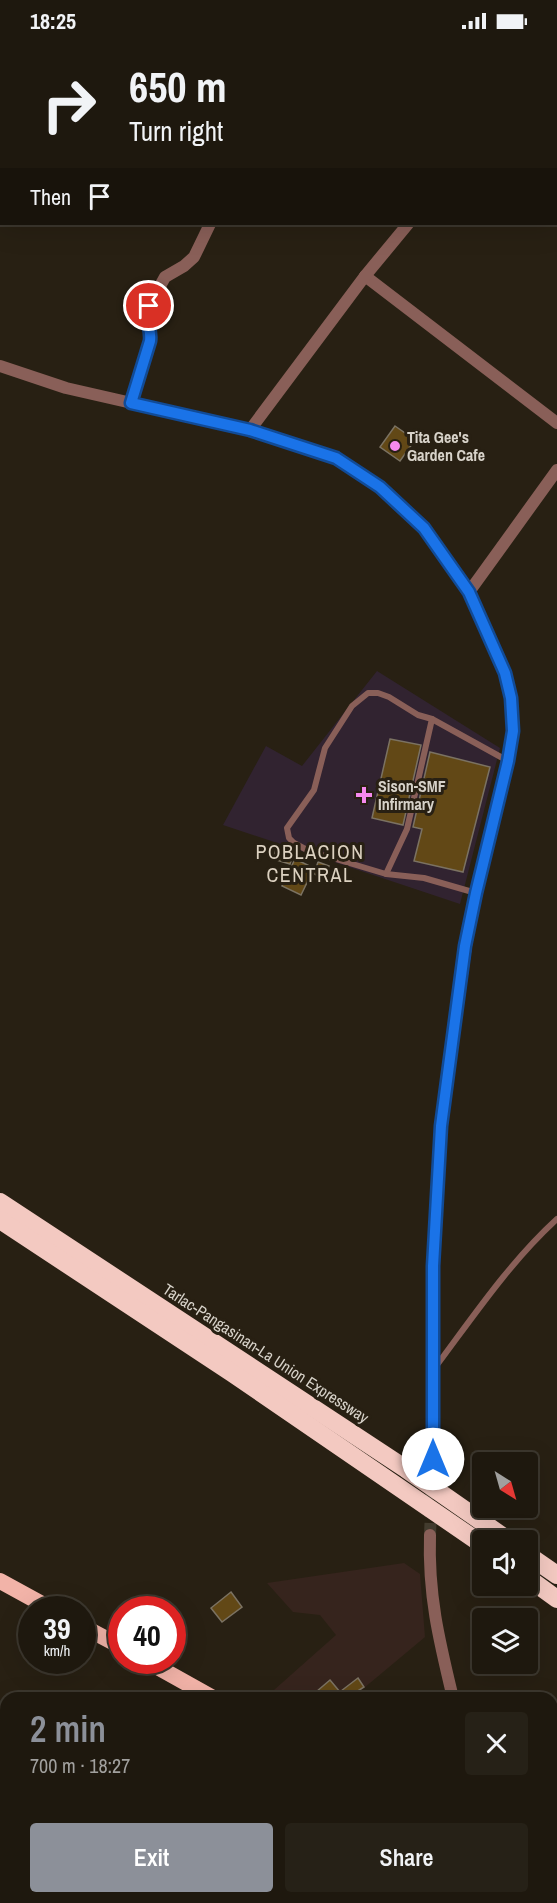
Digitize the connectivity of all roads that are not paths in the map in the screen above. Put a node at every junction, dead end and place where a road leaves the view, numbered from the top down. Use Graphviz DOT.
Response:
graph roads {
  1 [pos="210,225"];
  2 [pos="407,225"];
  3 [pos="365,276"];
  4 [pos="0,366"];
  5 [pos="131,403"];
  6 [pos="557,423"];
  7 [pos="250,430"];
  8 [pos="557,470"];
  9 [pos="469,592"];
  10 [pos="432,719"];
  11 [pos="508,761"];
  12 [pos="386,874"];
  13 [pos="476,893"];
  14 [pos="0,1202"];
  15 [pos="557,1219"];
  16 [pos="0,1220"];
  17 [pos="432,1372"];
  18 [pos="433,1459"];
  19 [pos="494,1530"];
  20 [pos="430,1535"];
  21 [pos="472,1537"];
  22 [pos="538,1562"];
  23 [pos="557,1575"];
  24 [pos="0,1581"];
  25 [pos="538,1585"];
  26 [pos="27,1596"];
  27 [pos="557,1599"];
  28 [pos="170,1674"];
  29 [pos="202,1692"];
  30 [pos="452,1692"];
  1 -- 5 [label="street"];
  2 -- 3 [label="street"];
  3 -- 6 [label="street"];
  3 -- 7 [label="street"];
  4 -- 5 [label="street"];
  5 -- 7 [label="street"];
  7 -- 9 [label="street"];
  8 -- 9 [label="street"];
  9 -- 11 [label="street"];
  10 -- 11 [label="lane"];
  10 -- 12 [label="lane"];
  10 -- 12 [label="lane"];
  11 -- 13 [label="street"];
  12 -- 13 [label="lane"];
  13 -- 17 [label="street"];
  14 -- 19 [label="highway, Tarlac-Pangasinan-La Union Expressway"];
  15 -- 17 [label="lane"];
  16 -- 21 [label="highway, Tarlac-Pangasinan-La Union Expressway"];
  17 -- 18 [label="street"];
  20 -- 30 [label="street"];
  22 -- 23 [label="highway"];
  24 -- 26 [label="highway"];
  25 -- 27 [label="highway"];
  28 -- 29 [label="highway"];
}
